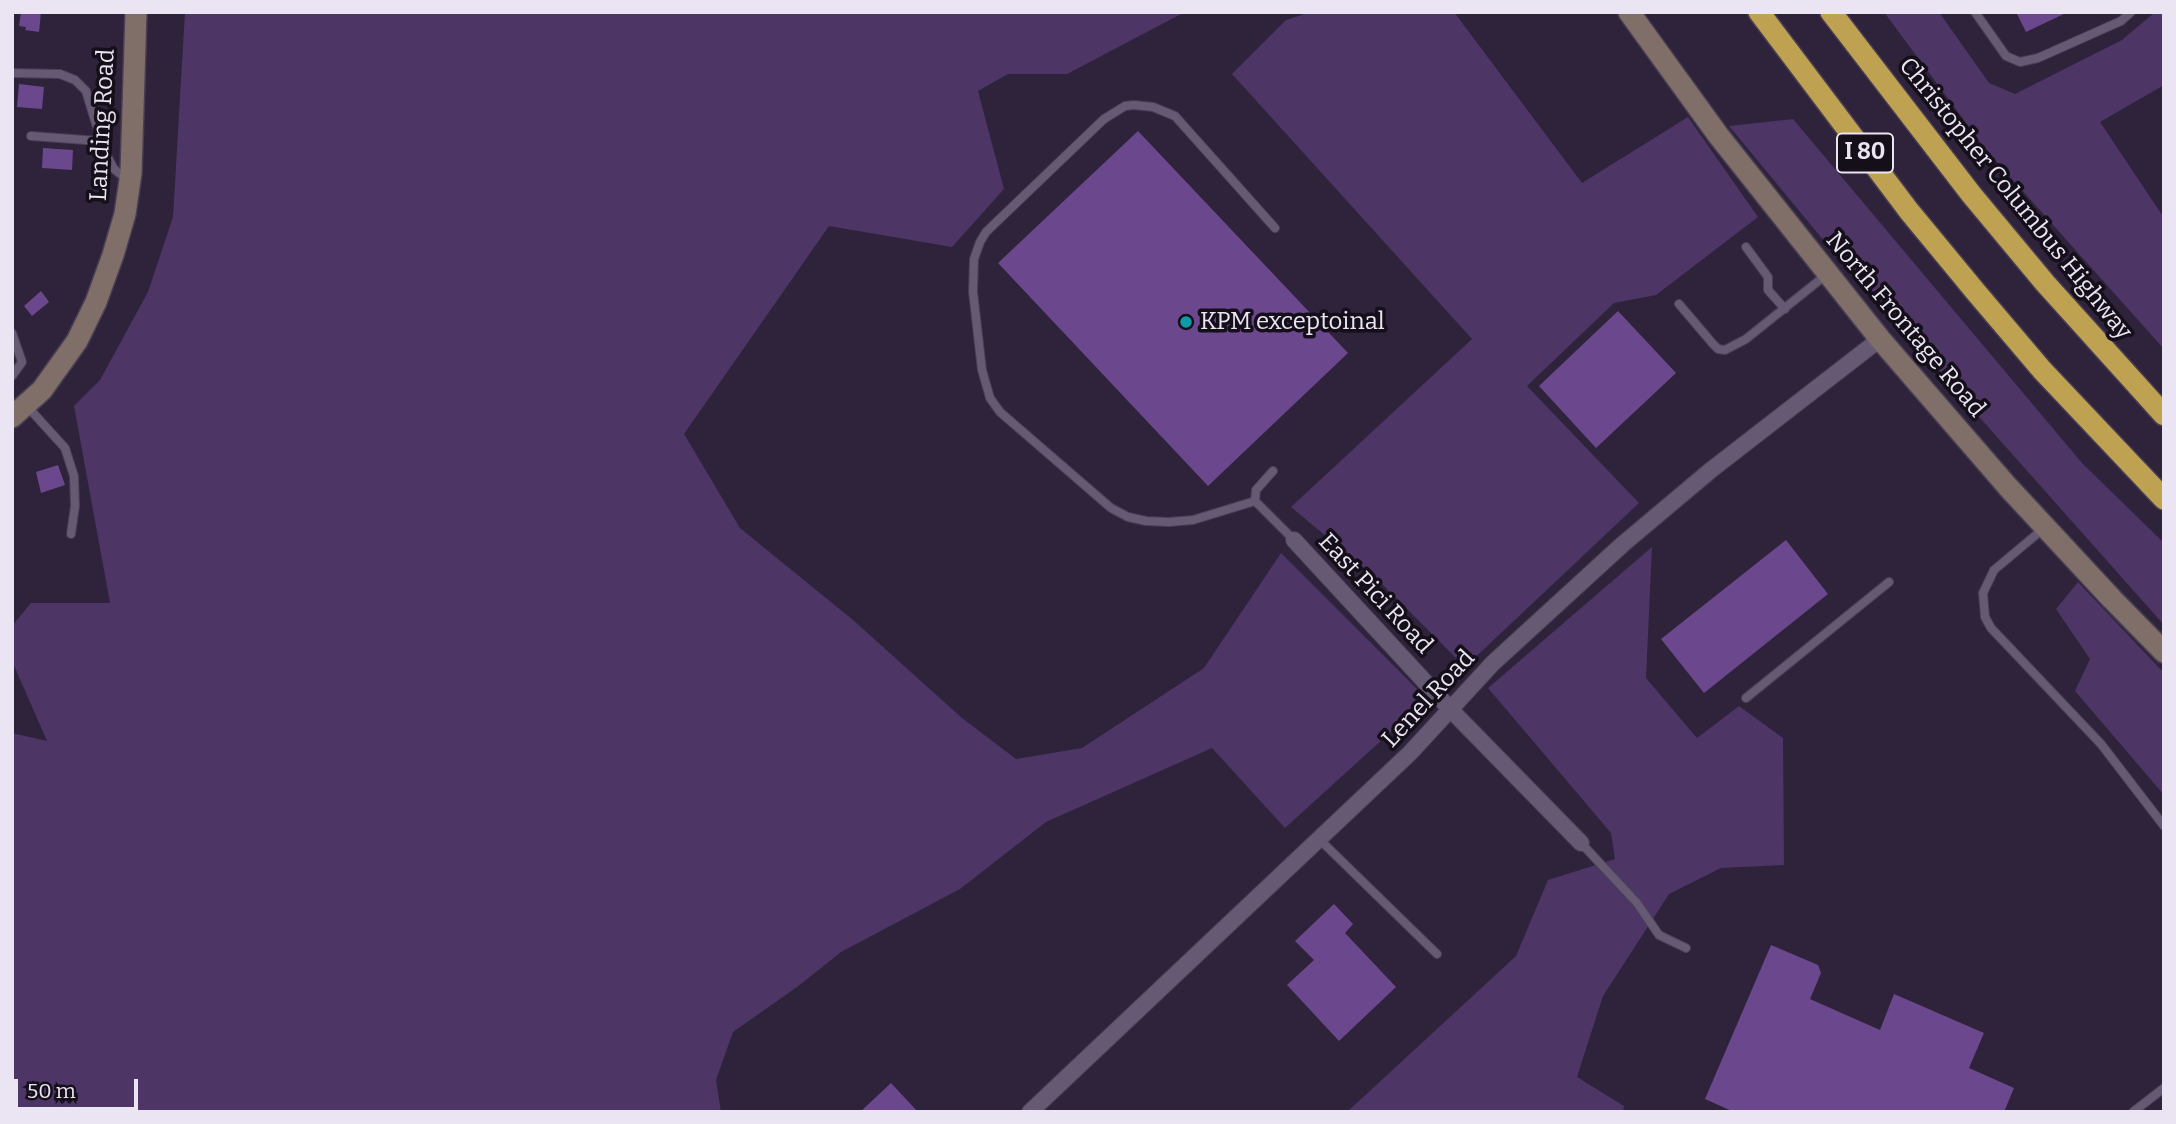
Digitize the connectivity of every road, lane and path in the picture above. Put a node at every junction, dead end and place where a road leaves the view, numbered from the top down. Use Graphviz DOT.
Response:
graph roads {
  1 [pos="136,12"];
  2 [pos="1629,12"];
  3 [pos="1759,12"];
  4 [pos="1831,12"];
  5 [pos="1975,12"];
  6 [pos="2131,12"];
  7 [pos="12,73"];
  8 [pos="31,136"];
  9 [pos="99,141"];
  10 [pos="130,181"];
  11 [pos="1275,228"];
  12 [pos="1746,247"];
  13 [pos="1827,274"];
  14 [pos="1679,304"];
  15 [pos="1785,309"];
  16 [pos="12,333"];
  17 [pos="1880,339"];
  18 [pos="12,376"];
  19 [pos="16,414"];
  20 [pos="2164,415"];
  21 [pos="1273,471"];
  22 [pos="2164,499"];
  23 [pos="1255,501"];
  24 [pos="2045,527"];
  25 [pos="71,534"];
  26 [pos="1294,540"];
  27 [pos="1889,582"];
  28 [pos="2164,652"];
  29 [pos="1746,698"];
  30 [pos="1451,710"];
  31 [pos="2164,825"];
  32 [pos="1319,839"];
  33 [pos="1580,843"];
  34 [pos="1686,948"];
  35 [pos="1437,954"];
  36 [pos="2164,1088"];
  37 [pos="1030,1112"];
  38 [pos="2133,1112"];
  1 -- 10 [label="main road, Landing Road"];
  2 -- 13 [label="main road, North Frontage Road"];
  3 -- 22 [label="highway, I 80"];
  4 -- 20 [label="highway, Christopher Columbus Highway / I 80"];
  5 -- 6 [label="lane"];
  7 -- 9 [label="lane"];
  8 -- 9 [label="lane"];
  9 -- 10 [label="lane"];
  10 -- 19 [label="main road, Landing Road"];
  11 -- 23 [label="lane"];
  12 -- 15 [label="lane"];
  13 -- 15 [label="lane"];
  13 -- 17 [label="main road, North Frontage Road"];
  14 -- 15 [label="lane"];
  16 -- 18 [label="lane"];
  17 -- 24 [label="main road, North Frontage Road"];
  17 -- 30 [label="street, Lenel Road"];
  19 -- 25 [label="lane"];
  21 -- 23 [label="lane"];
  23 -- 26 [label="lane"];
  24 -- 28 [label="main road, North Frontage Road"];
  24 -- 31 [label="lane"];
  26 -- 30 [label="street, East Pici Road"];
  27 -- 29 [label="lane"];
  30 -- 32 [label="street, Lenel Road"];
  30 -- 33 [label="street, East Pici Road"];
  32 -- 35 [label="lane"];
  32 -- 37 [label="street, Lenel Road"];
  33 -- 34 [label="lane"];
  36 -- 38 [label="lane"];
}
